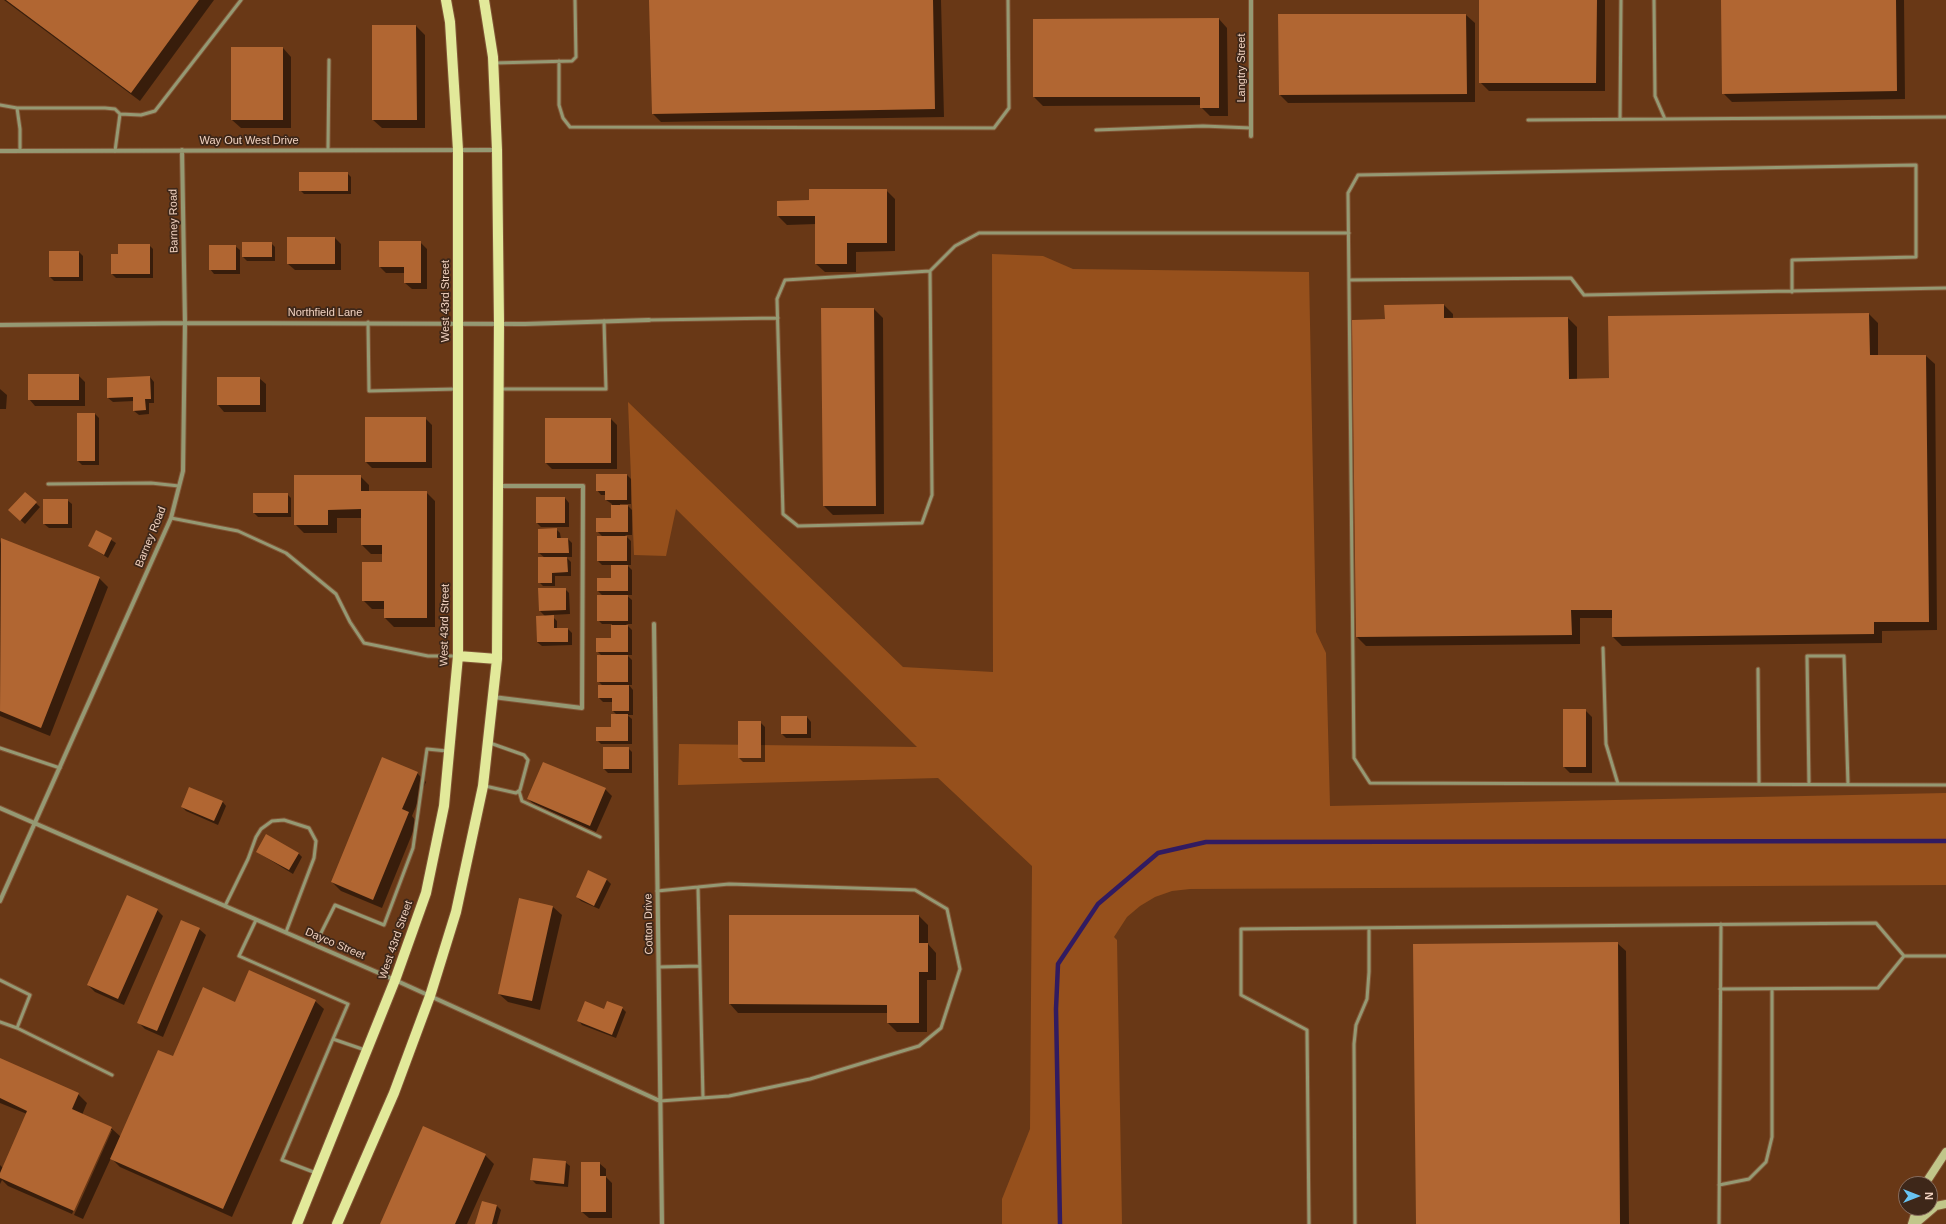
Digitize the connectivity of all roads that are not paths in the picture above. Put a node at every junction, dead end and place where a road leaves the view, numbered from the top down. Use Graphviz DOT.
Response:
graph roads {
  1 [pos="242,0"];
  2 [pos="446,0"];
  3 [pos="484,0"];
  4 [pos="575,0"];
  5 [pos="1008,0"];
  6 [pos="1251,0"];
  7 [pos="1621,0"];
  8 [pos="1654,0"];
  9 [pos="330,60"];
  10 [pos="558,61"];
  11 [pos="493,63"];
  12 [pos="0,105"];
  13 [pos="17,108"];
  14 [pos="120,114"];
  15 [pos="1946,117"];
  16 [pos="1620,119"];
  17 [pos="1665,119"];
  18 [pos="1528,120"];
  19 [pos="1251,128"];
  20 [pos="1096,130"];
  21 [pos="1251,136"];
  22 [pos="182,150"];
  23 [pos="328,150"];
  24 [pos="458,150"];
  25 [pos="497,150"];
  26 [pos="0,151"];
  27 [pos="20,151"];
  28 [pos="115,151"];
  29 [pos="1349,233"];
  30 [pos="930,271"];
  31 [pos="1350,280"];
  32 [pos="1946,288"];
  33 [pos="1792,292"];
  34 [pos="778,318"];
  35 [pos="649,320"];
  36 [pos="604,321"];
  37 [pos="368,322"];
  38 [pos="458,322"];
  39 [pos="185,323"];
  40 [pos="499,323"];
  41 [pos="0,325"];
  42 [pos="458,388"];
  43 [pos="498,390"];
  44 [pos="48,484"];
  45 [pos="179,486"];
  46 [pos="498,486"];
  47 [pos="171,518"];
  48 [pos="654,624"];
  49 [pos="1603,648"];
  50 [pos="458,656"];
  51 [pos="497,659"];
  52 [pos="1758,669"];
  53 [pos="493,697"];
  54 [pos="488,742"];
  55 [pos="0,748"];
  56 [pos="449,752"];
  57 [pos="60,768"];
  58 [pos="1759,783"];
  59 [pos="1618,784"];
  60 [pos="1809,784"];
  61 [pos="1848,784"];
  62 [pos="1946,784"];
  63 [pos="484,786"];
  64 [pos="519,791"];
  65 [pos="0,808"];
  66 [pos="35,824"];
  67 [pos="600,837"];
  68 [pos="698,887"];
  69 [pos="658,891"];
  70 [pos="0,902"];
  71 [pos="225,906"];
  72 [pos="256,920"];
  73 [pos="1720,924"];
  74 [pos="1369,928"];
  75 [pos="286,932"];
  76 [pos="314,945"];
  77 [pos="1904,956"];
  78 [pos="1946,956"];
  79 [pos="700,966"];
  80 [pos="658,967"];
  81 [pos="0,980"];
  82 [pos="395,980"];
  83 [pos="1720,989"];
  84 [pos="1772,989"];
  85 [pos="430,996"];
  86 [pos="0,1022"];
  87 [pos="17,1028"];
  88 [pos="333,1039"];
  89 [pos="366,1051"];
  90 [pos="112,1075"];
  91 [pos="703,1098"];
  92 [pos="660,1101"];
  93 [pos="1946,1152"];
  94 [pos="317,1174"];
  95 [pos="1930,1176"];
  96 [pos="1720,1185"];
  97 [pos="1946,1204"];
  98 [pos="297,1224"];
  99 [pos="337,1224"];
  100 [pos="662,1224"];
  101 [pos="1309,1224"];
  102 [pos="1355,1224"];
  103 [pos="1719,1224"];
  104 [pos="1913,1224"];
  1 -- 14 [label="lane"];
  2 -- 24 [label="main road, West 43rd Street"];
  3 -- 11 [label="main road"];
  4 -- 10 [label="lane"];
  5 -- 10 [label="lane"];
  6 -- 19 [label="street, Langtry Street"];
  7 -- 16 [label="lane"];
  8 -- 17 [label="lane"];
  9 -- 23 [label="lane"];
  10 -- 11 [label="lane"];
  11 -- 25 [label="main road"];
  12 -- 13 [label="lane"];
  13 -- 14 [label="lane"];
  13 -- 27 [label="lane"];
  14 -- 28 [label="lane"];
  15 -- 17 [label="lane"];
  16 -- 17 [label="lane"];
  16 -- 18 [label="lane"];
  19 -- 20 [label="lane"];
  19 -- 21 [label="street, Langtry Street"];
  22 -- 23 [label="street, Way Out West Drive"];
  22 -- 28 [label="street, Way Out West Drive"];
  22 -- 39 [label="street, Barney Road"];
  23 -- 24 [label="street, Way Out West Drive"];
  24 -- 25 [label="street, Way Out West Drive"];
  24 -- 38 [label="main road, West 43rd Street"];
  25 -- 40 [label="main road"];
  26 -- 27 [label="street, Way Out West Drive"];
  27 -- 28 [label="street, Way Out West Drive"];
  29 -- 30 [label="lane"];
  29 -- 31 [label="lane"];
  29 -- 33 [label="lane"];
  30 -- 34 [label="lane"];
  30 -- 34 [label="lane"];
  31 -- 33 [label="lane"];
  31 -- 59 [label="lane"];
  32 -- 33 [label="lane"];
  34 -- 35 [label="lane"];
  35 -- 36 [label="street, Northfield Lane"];
  36 -- 40 [label="street, Northfield Lane"];
  36 -- 43 [label="lane"];
  37 -- 38 [label="street, Northfield Lane"];
  37 -- 39 [label="street, Northfield Lane"];
  37 -- 42 [label="lane"];
  38 -- 40 [label="street, Northfield Lane"];
  38 -- 42 [label="main road, West 43rd Street"];
  39 -- 41 [label="street, Northfield Lane"];
  39 -- 45 [label="street, Barney Road"];
  40 -- 43 [label="main road"];
  42 -- 50 [label="main road, West 43rd Street"];
  43 -- 46 [label="main road"];
  44 -- 45 [label="lane"];
  45 -- 47 [label="street, Barney Road"];
  46 -- 51 [label="main road"];
  46 -- 53 [label="street"];
  47 -- 50 [label="lane"];
  47 -- 57 [label="street, Barney Road"];
  48 -- 69 [label="street, Cotton Drive"];
  49 -- 59 [label="lane"];
  50 -- 51 [label="main road"];
  50 -- 56 [label="main road, West 43rd Street"];
  51 -- 53 [label="main road"];
  52 -- 58 [label="lane"];
  53 -- 54 [label="main road"];
  54 -- 63 [label="main road"];
  54 -- 64 [label="lane"];
  55 -- 57 [label="lane"];
  56 -- 76 [label="lane"];
  56 -- 82 [label="main road, West 43rd Street"];
  57 -- 66 [label="street, Barney Road"];
  58 -- 59 [label="lane"];
  58 -- 60 [label="lane"];
  60 -- 61 [label="lane"];
  60 -- 61 [label="lane"];
  61 -- 62 [label="lane"];
  63 -- 64 [label="lane"];
  63 -- 85 [label="main road"];
  64 -- 67 [label="lane"];
  65 -- 66 [label="street, Dayco Street"];
  66 -- 70 [label="street, Barney Road"];
  66 -- 71 [label="street, Dayco Street"];
  68 -- 69 [label="lane"];
  68 -- 79 [label="lane"];
  68 -- 91 [label="lane"];
  69 -- 80 [label="street, Cotton Drive"];
  71 -- 72 [label="street, Dayco Street"];
  71 -- 75 [label="lane"];
  72 -- 75 [label="street, Dayco Street"];
  72 -- 88 [label="lane"];
  73 -- 74 [label="lane"];
  73 -- 77 [label="lane"];
  73 -- 83 [label="lane"];
  74 -- 101 [label="lane"];
  74 -- 102 [label="lane"];
  75 -- 76 [label="street, Dayco Street"];
  76 -- 82 [label="street, Dayco Street"];
  77 -- 78 [label="lane"];
  77 -- 84 [label="lane"];
  79 -- 80 [label="lane"];
  79 -- 91 [label="lane"];
  80 -- 92 [label="street, Cotton Drive"];
  81 -- 87 [label="lane"];
  82 -- 85 [label="street, Dayco Street"];
  82 -- 89 [label="main road, West 43rd Street"];
  83 -- 84 [label="lane"];
  83 -- 96 [label="lane"];
  84 -- 96 [label="lane"];
  85 -- 92 [label="street, Dayco Street"];
  85 -- 99 [label="main road"];
  86 -- 87 [label="lane"];
  87 -- 90 [label="lane"];
  88 -- 89 [label="lane"];
  88 -- 94 [label="lane"];
  89 -- 94 [label="main road, West 43rd Street"];
  91 -- 92 [label="lane"];
  92 -- 100 [label="street, Cotton Drive"];
  93 -- 95 [label="main road"];
  94 -- 98 [label="main road, West 43rd Street"];
  96 -- 103 [label="lane"];
  97 -- 104 [label="main road"];
}
